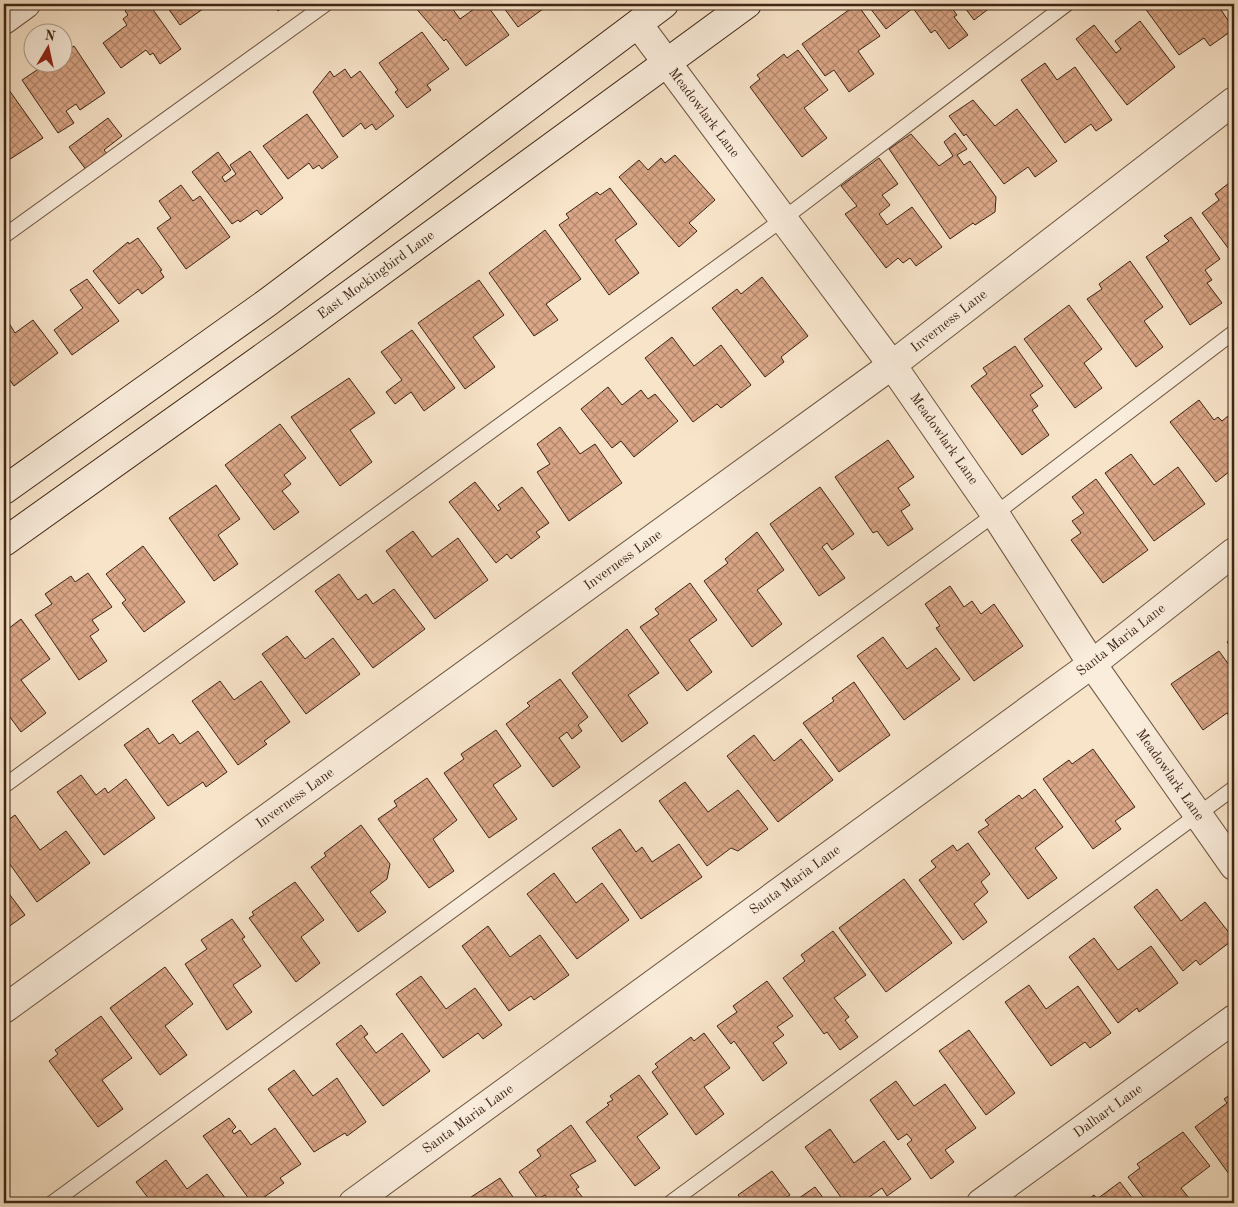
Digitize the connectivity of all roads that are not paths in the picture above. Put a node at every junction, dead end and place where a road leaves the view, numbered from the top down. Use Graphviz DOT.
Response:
graph roads {
  1 [pos="26,4"];
  2 [pos="326,4"];
  3 [pos="664,4"];
  4 [pos="747,4"];
  5 [pos="1067,4"];
  6 [pos="4,20"];
  7 [pos="638,24"];
  8 [pos="667,63"];
  9 [pos="1234,102"];
  10 [pos="783,219"];
  11 [pos="4,236"];
  12 [pos="268,302"];
  13 [pos="1234,332"];
  14 [pos="293,336"];
  15 [pos="892,365"];
  16 [pos="4,490"];
  17 [pos="995,514"];
  18 [pos="4,542"];
  19 [pos="1234,552"];
  20 [pos="1092,664"];
  21 [pos="4,786"];
  22 [pos="1234,788"];
  23 [pos="1198,815"];
  24 [pos="1234,866"];
  25 [pos="4,1009"];
  26 [pos="1234,1019"];
  27 [pos="52,1203"];
  28 [pos="353,1203"];
  29 [pos="670,1203"];
  30 [pos="981,1203"];
  1 -- 6 [label="street"];
  2 -- 11 [label="lane"];
  3 -- 7 [label="street"];
  4 -- 8 [label="street, East Mockingbird Lane"];
  5 -- 10 [label="lane"];
  7 -- 8 [label="street, Meadowlark Lane"];
  7 -- 12 [label="street"];
  8 -- 10 [label="street, Meadowlark Lane"];
  8 -- 14 [label="street, East Mockingbird Lane"];
  9 -- 15 [label="street, Inverness Lane"];
  10 -- 15 [label="street, Meadowlark Lane"];
  10 -- 21 [label="lane"];
  12 -- 14 [label="street"];
  12 -- 16 [label="street"];
  13 -- 17 [label="lane"];
  14 -- 18 [label="street, East Mockingbird Lane"];
  15 -- 17 [label="street, Meadowlark Lane"];
  15 -- 25 [label="street, Inverness Lane"];
  17 -- 20 [label="street, Meadowlark Lane"];
  17 -- 27 [label="lane"];
  19 -- 20 [label="street, Santa Maria Lane"];
  20 -- 23 [label="street, Meadowlark Lane"];
  20 -- 28 [label="street, Santa Maria Lane"];
  22 -- 23 [label="lane"];
  23 -- 24 [label="street, Meadowlark Lane"];
  23 -- 29 [label="lane"];
  26 -- 30 [label="street, Dalhart Lane"];
}
